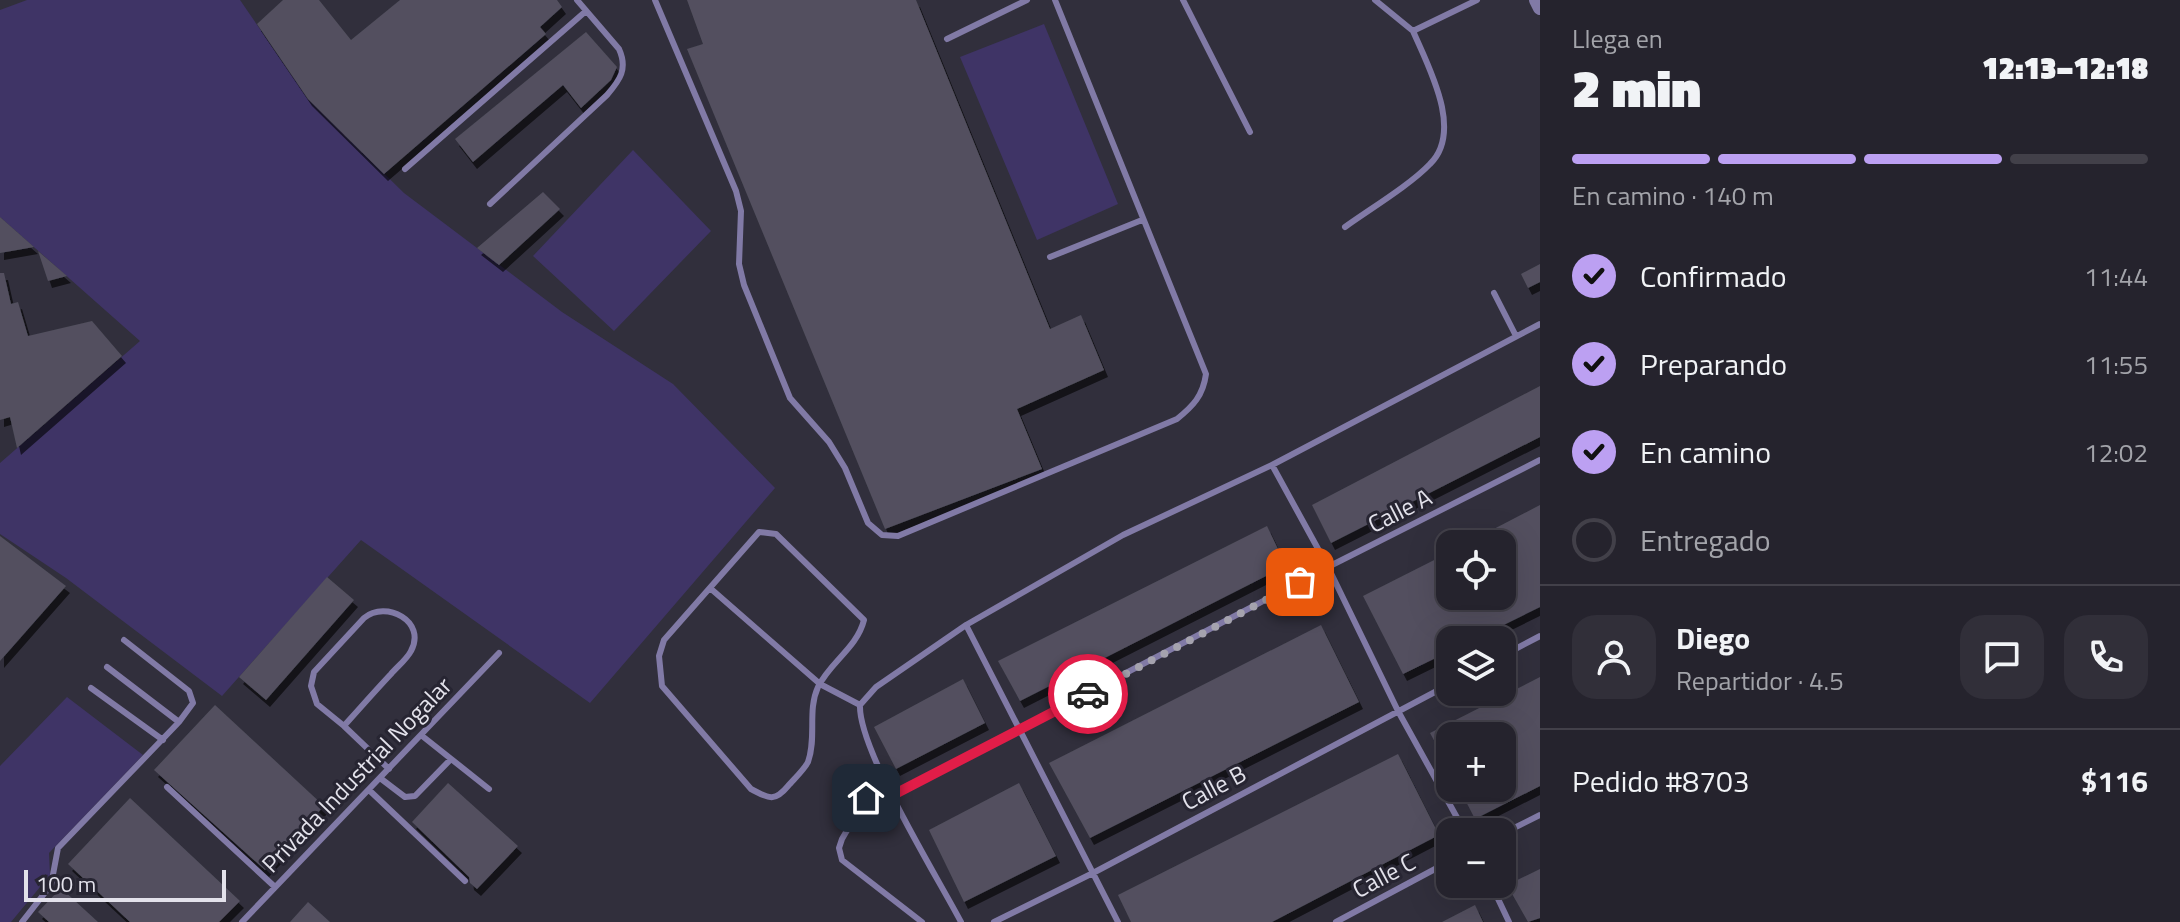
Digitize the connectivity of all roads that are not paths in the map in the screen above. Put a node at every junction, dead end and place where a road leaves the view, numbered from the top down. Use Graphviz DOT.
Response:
graph roads {
  1 [pos="577,0"];
  2 [pos="655,0"];
  3 [pos="1027,0"];
  4 [pos="1055,0"];
  5 [pos="1183,0"];
  6 [pos="1375,0"];
  7 [pos="1477,0"];
  8 [pos="1536,0"];
  9 [pos="1540,8"];
  10 [pos="586,11"];
  11 [pos="1413,31"];
  12 [pos="947,39"];
  13 [pos="1250,132"];
  14 [pos="405,169"];
  15 [pos="490,204"];
  16 [pos="1142,220"];
  17 [pos="1345,227"];
  18 [pos="1050,257"];
  19 [pos="1494,293"];
  20 [pos="1540,324"];
  21 [pos="1516,336"];
  22 [pos="1540,460"];
  23 [pos="1272,465"];
  24 [pos="1328,567"];
  25 [pos="710,588"];
  26 [pos="966,625"];
  27 [pos="1540,636"];
  28 [pos="124,640"];
  29 [pos="1516,649"];
  30 [pos="499,653"];
  31 [pos="107,667"];
  32 [pos="820,684"];
  33 [pos="91,688"];
  34 [pos="1436,691"];
  35 [pos="860,705"];
  36 [pos="1398,711"];
  37 [pos="179,722"];
  38 [pos="344,726"];
  39 [pos="1019,730"];
  40 [pos="421,735"];
  41 [pos="163,740"];
  42 [pos="451,759"];
  43 [pos="389,769"];
  44 [pos="881,772"];
  45 [pos="380,778"];
  46 [pos="167,787"];
  47 [pos="489,789"];
  48 [pos="369,790"];
  49 [pos="893,795"];
  50 [pos="1540,815"];
  51 [pos="1457,818"];
  52 [pos="1516,827"];
  53 [pos="1436,868"];
  54 [pos="1093,873"];
  55 [pos="465,881"];
  56 [pos="275,887"];
  57 [pos="1498,898"];
  58 [pos="22,922"];
  59 [pos="242,922"];
  60 [pos="922,922"];
  61 [pos="961,922"];
  62 [pos="994,922"];
  63 [pos="1118,922"];
  64 [pos="1336,922"];
  65 [pos="1509,922"];
  1 -- 10 [label="lane"];
  2 -- 16 [label="lane"];
  3 -- 12 [label="lane"];
  4 -- 16 [label="lane"];
  5 -- 13 [label="lane"];
  6 -- 11 [label="lane"];
  7 -- 11 [label="lane"];
  8 -- 9 [label="street"];
  10 -- 14 [label="lane"];
  10 -- 15 [label="lane"];
  11 -- 17 [label="lane"];
  16 -- 18 [label="lane"];
  19 -- 21 [label="lane"];
  20 -- 21 [label="lane"];
  21 -- 23 [label="lane"];
  22 -- 24 [label="lane, Calle A"];
  23 -- 24 [label="lane"];
  23 -- 26 [label="lane"];
  24 -- 36 [label="lane"];
  24 -- 39 [label="lane, Calle A"];
  25 -- 32 [label="lane"];
  25 -- 32 [label="lane"];
  25 -- 32 [label="lane"];
  26 -- 35 [label="lane"];
  26 -- 39 [label="lane"];
  27 -- 29 [label="lane"];
  28 -- 37 [label="lane"];
  30 -- 40 [label="lane, Privada Industrial Nogalar"];
  31 -- 37 [label="lane"];
  32 -- 35 [label="lane"];
  33 -- 41 [label="lane"];
  34 -- 36 [label="lane, Calle B"];
  35 -- 44 [label="lane"];
  36 -- 51 [label="lane"];
  36 -- 54 [label="lane, Calle B"];
  37 -- 41 [label="lane"];
  38 -- 38 [label="lane"];
  38 -- 43 [label="lane"];
  39 -- 49 [label="lane, Calle A"];
  39 -- 54 [label="lane"];
  40 -- 42 [label="lane"];
  40 -- 43 [label="lane, Privada Industrial Nogalar"];
  41 -- 58 [label="lane"];
  42 -- 45 [label="lane"];
  42 -- 47 [label="lane"];
  43 -- 45 [label="lane, Privada Industrial Nogalar"];
  44 -- 49 [label="lane"];
  44 -- 60 [label="lane"];
  45 -- 48 [label="lane, Privada Industrial Nogalar"];
  46 -- 56 [label="lane"];
  48 -- 55 [label="lane"];
  48 -- 56 [label="lane, Privada Industrial Nogalar"];
  49 -- 61 [label="lane"];
  50 -- 52 [label="lane"];
  53 -- 64 [label="lane, Calle C"];
  54 -- 62 [label="lane, Calle B"];
  54 -- 63 [label="lane"];
  56 -- 59 [label="lane, Privada Industrial Nogalar"];
  57 -- 65 [label="lane"];
}
